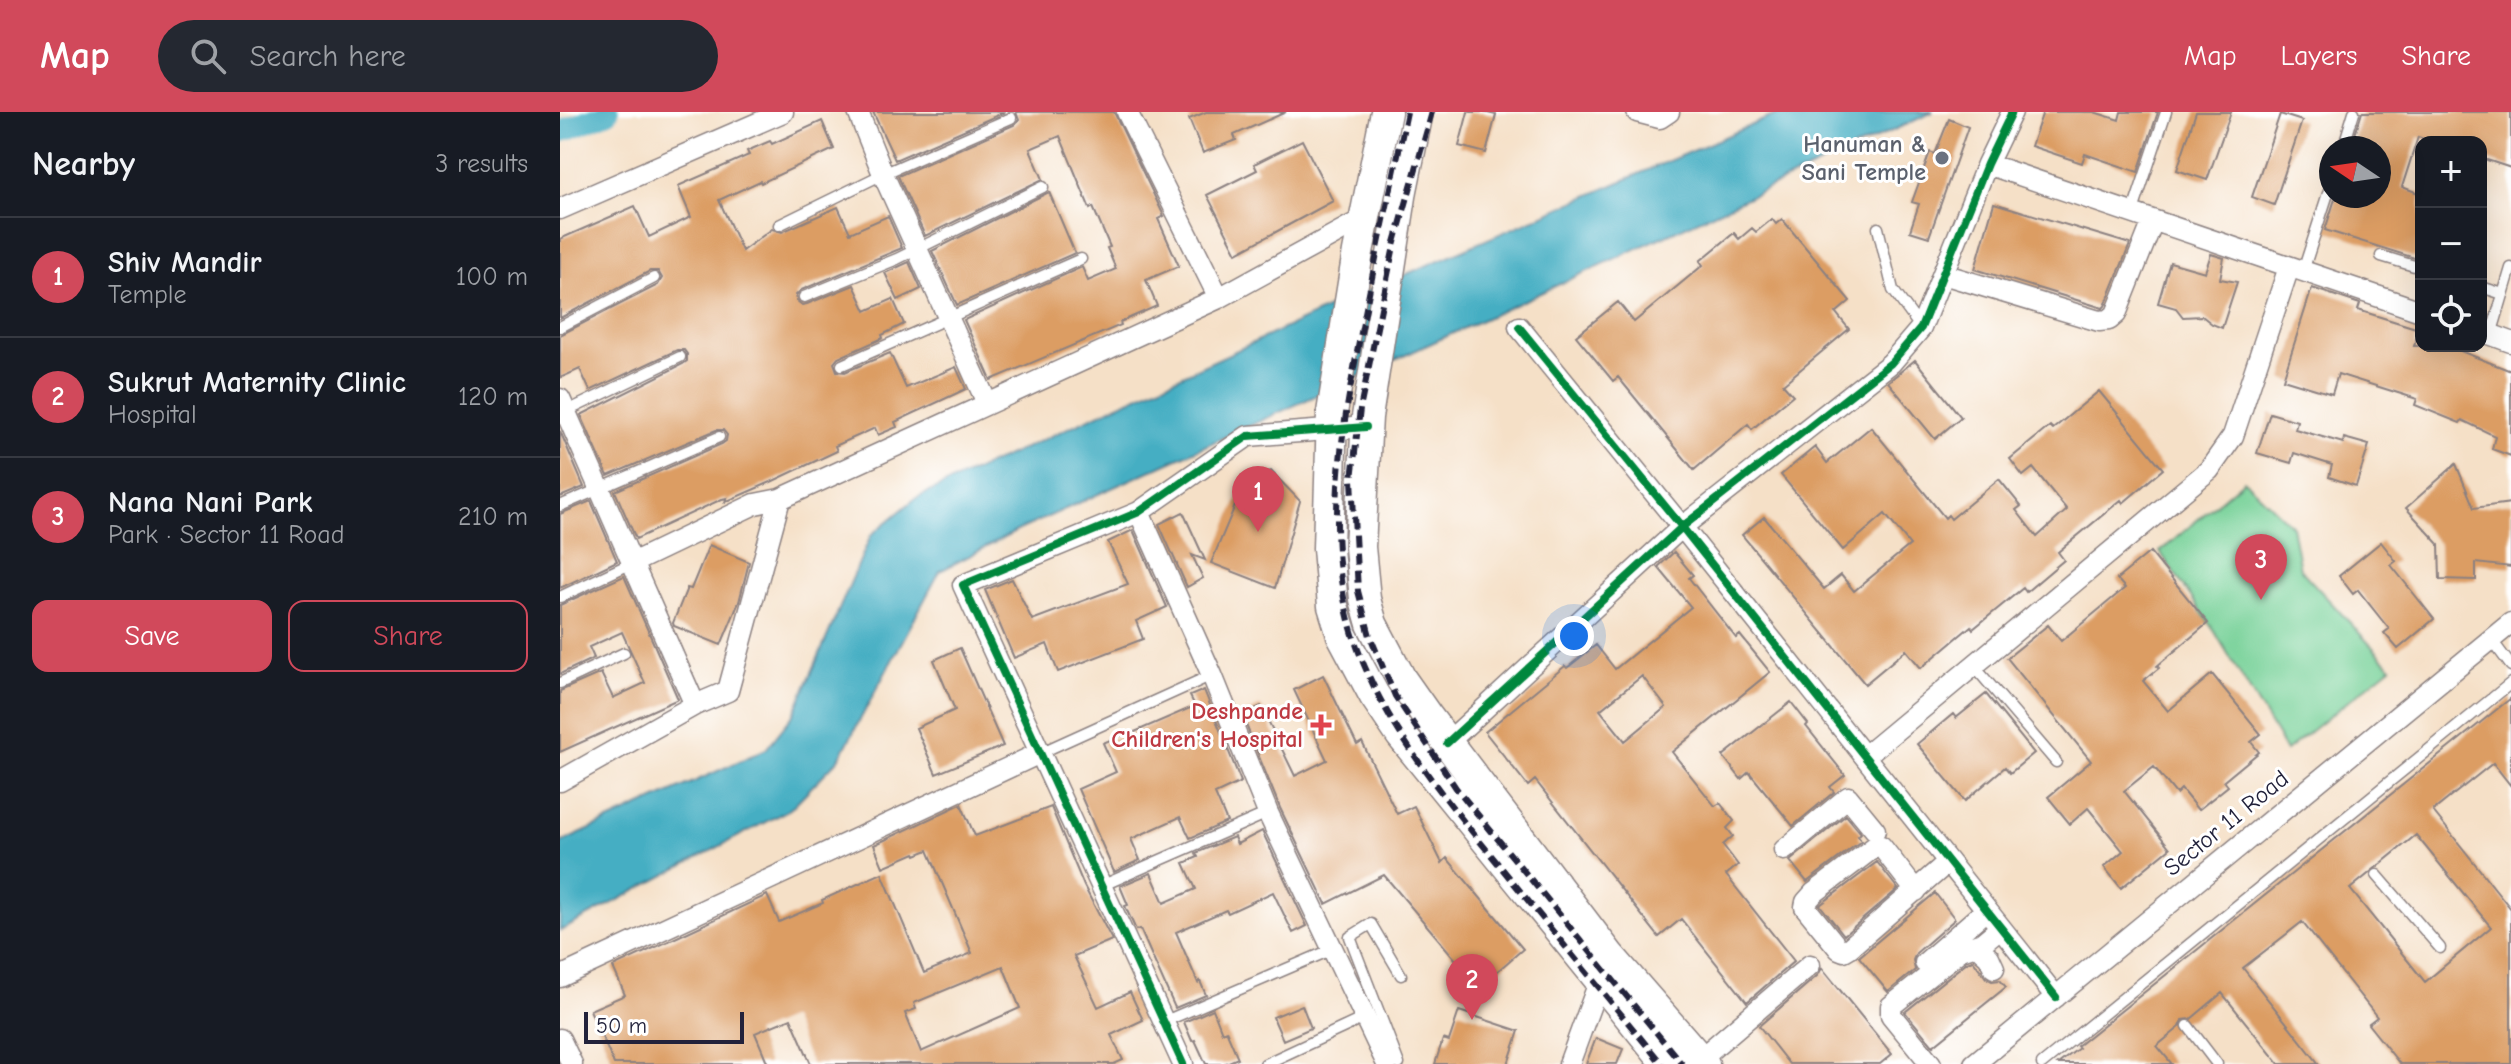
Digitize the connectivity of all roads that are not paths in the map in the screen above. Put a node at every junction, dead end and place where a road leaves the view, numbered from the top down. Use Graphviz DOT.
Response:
graph roads {
  1 [pos="783,112"];
  2 [pos="858,112"];
  3 [pos="1127,112"];
  4 [pos="1386,112"];
  5 [pos="1418,112"];
  6 [pos="1637,112"];
  7 [pos="1669,112"];
  8 [pos="2012,112"];
  9 [pos="2166,112"];
  10 [pos="2354,112"];
  11 [pos="1011,118"];
  12 [pos="2347,136"];
  13 [pos="1987,164"];
  14 [pos="883,174"];
  15 [pos="1043,187"];
  16 [pos="2321,208"];
  17 [pos="560,209"];
  18 [pos="2132,214"];
  19 [pos="2153,221"];
  20 [pos="779,225"];
  21 [pos="1878,228"];
  22 [pos="1358,233"];
  23 [pos="918,248"];
  24 [pos="2381,256"];
  25 [pos="1081,259"];
  26 [pos="2415,266"];
  27 [pos="2511,268"];
  28 [pos="2296,269"];
  29 [pos="1943,274"];
  30 [pos="654,278"];
  31 [pos="2487,289"];
  32 [pos="2503,294"];
  33 [pos="804,297"];
  34 [pos="1219,298"];
  35 [pos="2415,309"];
  36 [pos="948,318"];
  37 [pos="560,327"];
  38 [pos="1519,327"];
  39 [pos="1921,328"];
  40 [pos="2487,331"];
  41 [pos="2487,333"];
  42 [pos="2511,342"];
  43 [pos="680,357"];
  44 [pos="842,365"];
  45 [pos="987,403"];
  46 [pos="562,409"];
  47 [pos="1332,421"];
  48 [pos="1366,422"];
  49 [pos="719,437"];
  50 [pos="600,488"];
  51 [pos="780,499"];
  52 [pos="560,506"];
  53 [pos="1139,512"];
  54 [pos="1682,527"];
  55 [pos="632,563"];
  56 [pos="560,597"];
  57 [pos="2511,623"];
  58 [pos="2491,639"];
  59 [pos="624,653"];
  60 [pos="1974,666"];
  61 [pos="2511,666"];
  62 [pos="1212,675"];
  63 [pos="560,683"];
  64 [pos="2511,683"];
  65 [pos="695,705"];
  66 [pos="1447,743"];
  67 [pos="1040,753"];
  68 [pos="1865,756"];
  69 [pos="2056,762"];
  70 [pos="560,781"];
  71 [pos="1903,806"];
  72 [pos="1268,813"];
  73 [pos="1875,830"];
  74 [pos="1784,850"];
  75 [pos="1951,865"];
  76 [pos="2377,875"];
  77 [pos="1101,886"];
  78 [pos="1809,886"];
  79 [pos="1916,891"];
  80 [pos="1986,910"];
  81 [pos="2000,928"];
  82 [pos="1976,945"];
  83 [pos="2440,948"];
  84 [pos="1333,949"];
  85 [pos="1855,953"];
  86 [pos="1810,965"];
  87 [pos="1604,968"];
  88 [pos="1994,968"];
  89 [pos="1401,975"];
  90 [pos="560,977"];
  91 [pos="1895,989"];
  92 [pos="2056,997"];
  93 [pos="1364,1018"];
  94 [pos="1163,1022"];
  95 [pos="2188,1026"];
  96 [pos="560,1039"];
  97 [pos="1702,1062"];
  98 [pos="572,1064"];
  99 [pos="1183,1064"];
  100 [pos="1265,1064"];
  101 [pos="1387,1064"];
  102 [pos="1399,1064"];
  103 [pos="1569,1064"];
  104 [pos="1668,1064"];
  105 [pos="1931,1064"];
  106 [pos="1974,1064"];
  107 [pos="2042,1064"];
  108 [pos="2217,1064"];
  1 -- 17 [label="street"];
  2 -- 14 [label="street"];
  3 -- 34 [label="street"];
  4 -- 22 [label="main road"];
  5 -- 48 [label="main road"];
  6 -- 7 [label="street"];
  8 -- 13 [label="street"];
  9 -- 18 [label="lane"];
  10 -- 12 [label="lane"];
  11 -- 14 [label="lane"];
  13 -- 18 [label="street"];
  13 -- 29 [label="street"];
  14 -- 20 [label="lane"];
  14 -- 23 [label="street"];
  15 -- 23 [label="lane"];
  16 -- 28 [label="lane"];
  18 -- 19 [label="street"];
  19 -- 28 [label="street"];
  19 -- 29 [label="street"];
  21 -- 39 [label="lane"];
  22 -- 34 [label="street"];
  22 -- 47 [label="main road"];
  23 -- 33 [label="lane"];
  23 -- 36 [label="street"];
  24 -- 26 [label="lane"];
  25 -- 36 [label="lane"];
  27 -- 32 [label="lane"];
  28 -- 35 [label="street"];
  28 -- 60 [label="street"];
  29 -- 39 [label="street"];
  30 -- 37 [label="lane"];
  31 -- 32 [label="lane"];
  32 -- 40 [label="lane"];
  34 -- 45 [label="street"];
  36 -- 44 [label="lane"];
  36 -- 45 [label="street"];
  38 -- 54 [label="street"];
  39 -- 54 [label="street"];
  41 -- 42 [label="street"];
  43 -- 46 [label="lane"];
  45 -- 51 [label="street"];
  46 -- 50 [label="street"];
  47 -- 48 [label="street"];
  47 -- 53 [label="street"];
  47 -- 87 [label="main road"];
  48 -- 66 [label="main road"];
  49 -- 50 [label="lane"];
  50 -- 52 [label="lane"];
  50 -- 55 [label="street"];
  51 -- 55 [label="street"];
  51 -- 65 [label="street"];
  53 -- 62 [label="street"];
  53 -- 67 [label="street"];
  54 -- 66 [label="street"];
  54 -- 68 [label="street"];
  55 -- 56 [label="lane"];
  55 -- 65 [label="street"];
  57 -- 58 [label="street, Sector 11 Road"];
  58 -- 61 [label="lane"];
  58 -- 92 [label="street, Sector 11 Road"];
  59 -- 63 [label="lane"];
  60 -- 68 [label="street"];
  60 -- 69 [label="lane"];
  62 -- 67 [label="lane"];
  62 -- 72 [label="street"];
  64 -- 107 [label="lane"];
  65 -- 70 [label="street"];
  66 -- 87 [label="main road"];
  67 -- 77 [label="street"];
  67 -- 90 [label="street"];
  68 -- 71 [label="street"];
  71 -- 73 [label="street"];
  71 -- 75 [label="street"];
  72 -- 77 [label="lane"];
  72 -- 84 [label="street"];
  73 -- 74 [label="street"];
  73 -- 78 [label="street"];
  75 -- 79 [label="street"];
  75 -- 80 [label="street"];
  75 -- 85 [label="street"];
  76 -- 83 [label="lane"];
  77 -- 94 [label="street"];
  79 -- 79 [label="street"];
  80 -- 81 [label="street"];
  80 -- 91 [label="street"];
  81 -- 82 [label="street"];
  81 -- 92 [label="street"];
  82 -- 88 [label="street"];
  82 -- 105 [label="street"];
  84 -- 93 [label="street"];
  84 -- 94 [label="lane"];
  86 -- 97 [label="street"];
  87 -- 97 [label="main road"];
  87 -- 103 [label="street"];
  87 -- 104 [label="main road"];
  89 -- 102 [label="lane"];
  92 -- 106 [label="street, Sector 11 Road"];
  93 -- 100 [label="lane"];
  93 -- 101 [label="street"];
  94 -- 99 [label="street"];
  95 -- 108 [label="lane"];
  96 -- 98 [label="street"];
}
